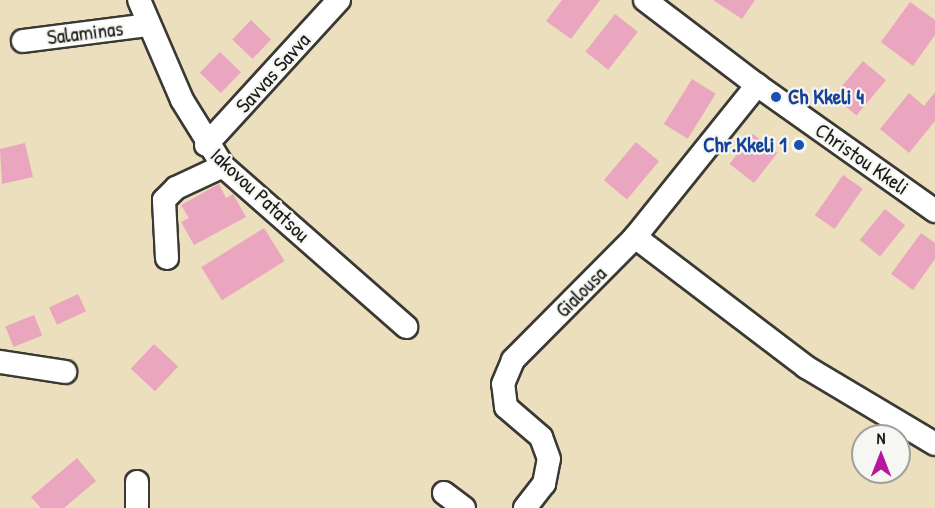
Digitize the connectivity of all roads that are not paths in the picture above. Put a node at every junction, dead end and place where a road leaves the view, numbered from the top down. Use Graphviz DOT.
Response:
graph roads {
  1 [pos="139,0"];
  2 [pos="339,0"];
  3 [pos="645,0"];
  4 [pos="148,25"];
  5 [pos="22,41"];
  6 [pos="757,86"];
  7 [pos="206,145"];
  8 [pos="223,166"];
  9 [pos="935,211"];
  10 [pos="635,237"];
  11 [pos="167,258"];
  12 [pos="406,327"];
  13 [pos="0,362"];
  14 [pos="64,372"];
  15 [pos="935,444"];
  16 [pos="136,482"];
  17 [pos="444,493"];
  18 [pos="137,508"];
  19 [pos="464,508"];
  20 [pos="525,508"];
  1 -- 4 [label="street, Iakovou Patatsou"];
  2 -- 7 [label="street, Savvas Savva"];
  3 -- 6 [label="street, Christou Kkeli"];
  4 -- 5 [label="street, Salaminas"];
  4 -- 7 [label="street, Iakovou Patatsou"];
  6 -- 9 [label="street, Christou Kkeli"];
  6 -- 10 [label="street, Gialousa"];
  7 -- 8 [label="street, Iakovou Patatsou"];
  8 -- 11 [label="street"];
  8 -- 12 [label="street, Iakovou Patatsou"];
  10 -- 15 [label="street"];
  10 -- 20 [label="street, Gialousa"];
  13 -- 14 [label="street"];
  16 -- 18 [label="street"];
  17 -- 19 [label="street"];
}
